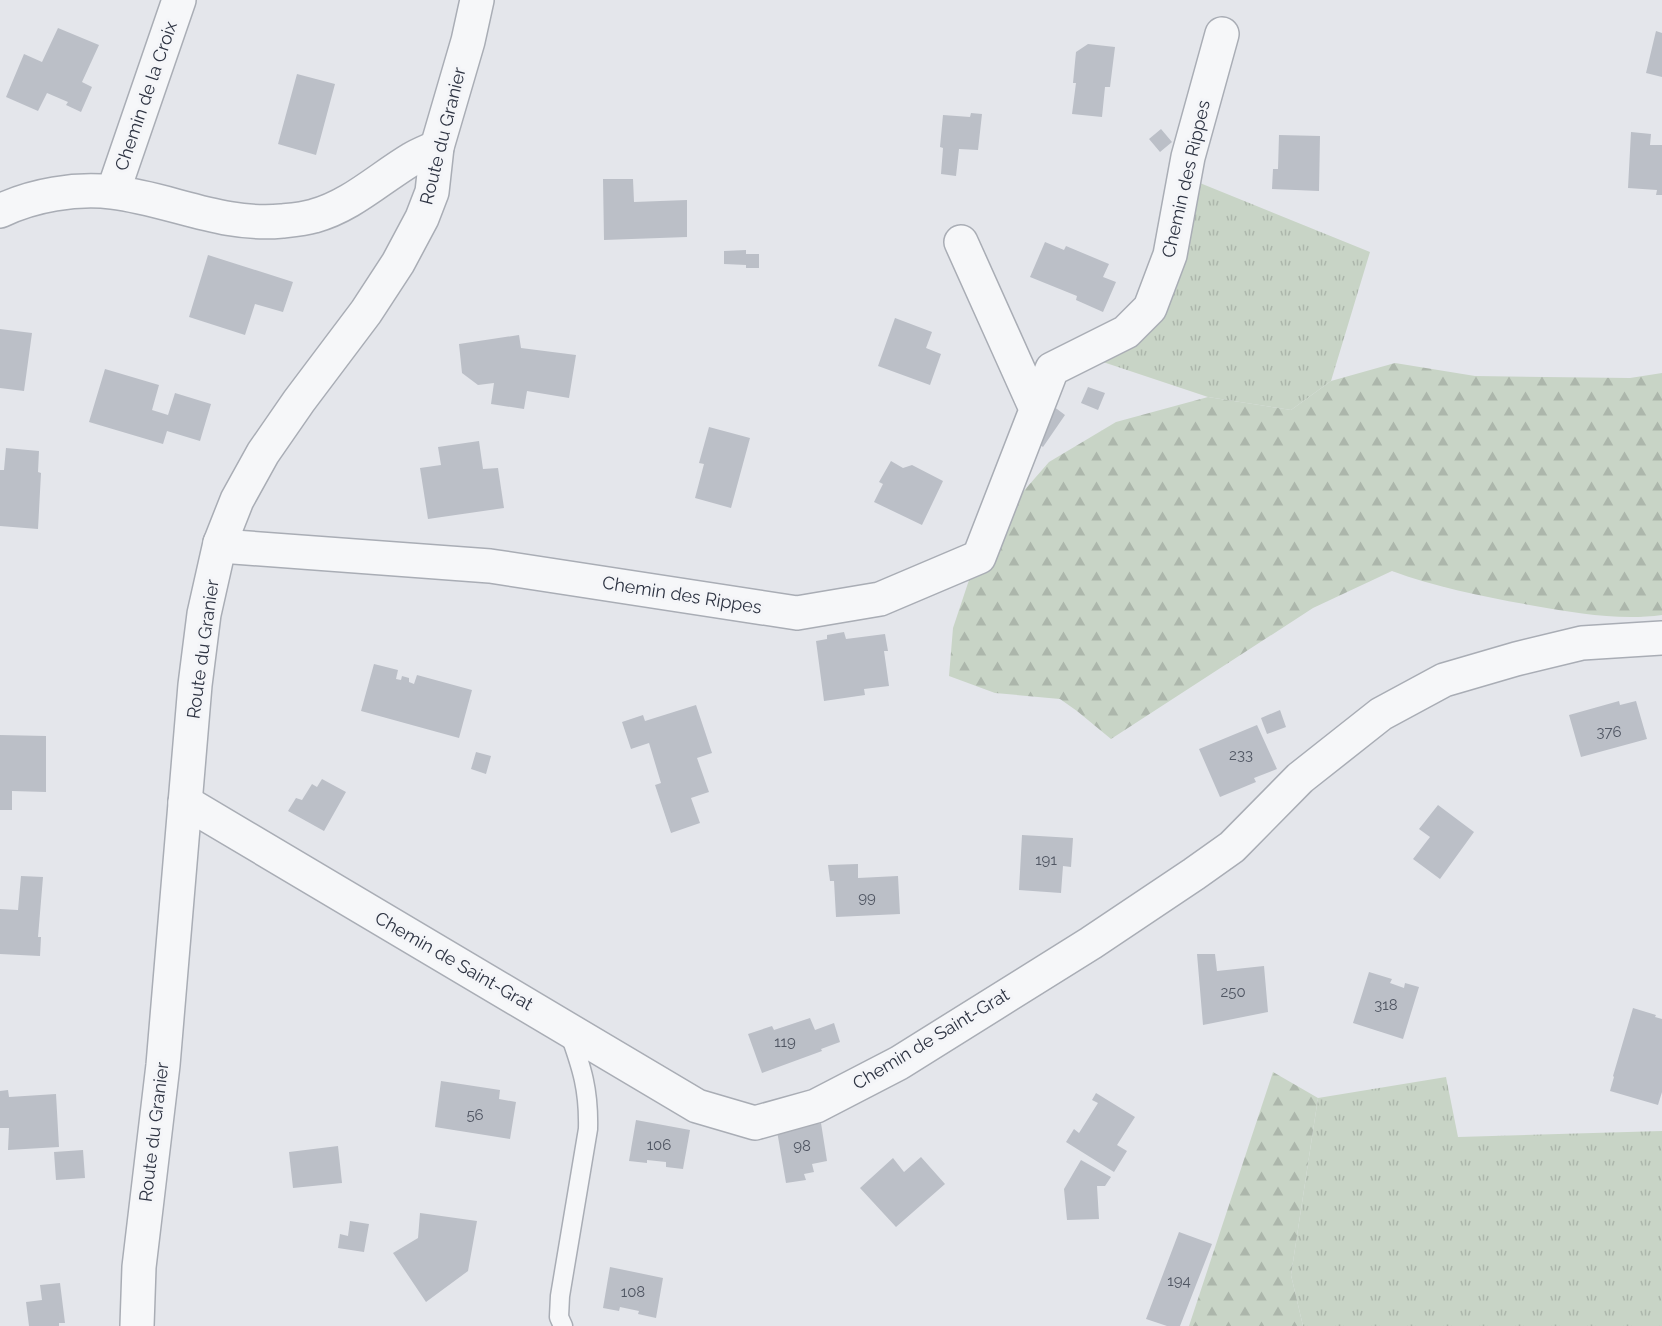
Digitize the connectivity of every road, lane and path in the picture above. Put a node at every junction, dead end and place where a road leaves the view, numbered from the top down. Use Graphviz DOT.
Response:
graph roads {
  1 [pos="179,0"];
  2 [pos="477,0"];
  3 [pos="1222,34"];
  4 [pos="437,147"];
  5 [pos="113,192"];
  6 [pos="0,211"];
  7 [pos="961,242"];
  8 [pos="1036,409"];
  9 [pos="220,543"];
  10 [pos="1662,638"];
  11 [pos="185,802"];
  12 [pos="568,1028"];
  13 [pos="137,1326"];
  14 [pos="563,1326"];
  1 -- 5 [label="street, Chemin de la Croix"];
  2 -- 4 [label="street, Route du Granier"];
  3 -- 8 [label="street, Chemin des Rippes"];
  4 -- 5 [label="street"];
  4 -- 9 [label="street, Route du Granier"];
  5 -- 6 [label="street"];
  7 -- 8 [label="street"];
  8 -- 9 [label="street, Chemin des Rippes"];
  9 -- 11 [label="street, Route du Granier"];
  10 -- 12 [label="street, Chemin de Saint-Grat"];
  11 -- 12 [label="street, Chemin de Saint-Grat"];
  11 -- 13 [label="street, Route du Granier"];
  12 -- 14 [label="lane"];
}
